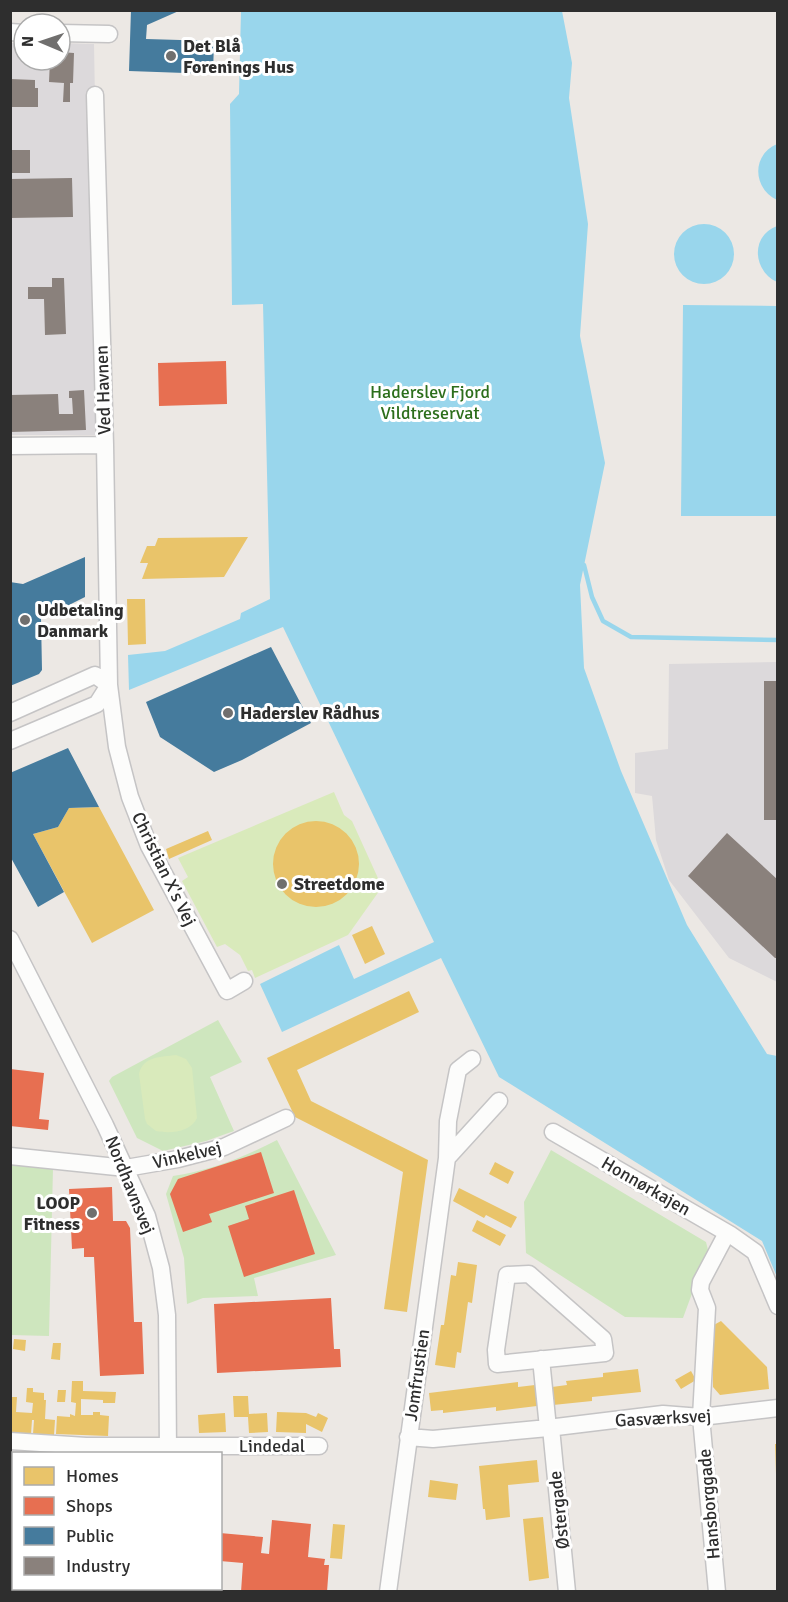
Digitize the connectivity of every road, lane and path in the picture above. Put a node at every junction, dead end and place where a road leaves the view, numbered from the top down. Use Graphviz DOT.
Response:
graph roads {
  1 [pos="72,33"];
  2 [pos="109,34"];
  3 [pos="95,95"];
  4 [pos="105,445"];
  5 [pos="10,446"];
  6 [pos="109,685"];
  7 [pos="10,713"];
  8 [pos="10,741"];
  9 [pos="10,939"];
  10 [pos="244,981"];
  11 [pos="472,1059"];
  12 [pos="499,1101"];
  13 [pos="286,1118"];
  14 [pos="553,1132"];
  15 [pos="10,1156"];
  16 [pos="447,1158"];
  17 [pos="126,1168"];
  18 [pos="733,1236"];
  19 [pos="777,1306"];
  20 [pos="541,1359"];
  21 [pos="777,1408"];
  22 [pos="701,1417"];
  23 [pos="550,1428"];
  24 [pos="408,1437"];
  25 [pos="10,1441"];
  26 [pos="318,1446"];
  27 [pos="167,1450"];
  28 [pos="388,1592"];
  29 [pos="567,1592"];
  30 [pos="717,1592"];
  1 -- 2 [label="street"];
  3 -- 4 [label="street, Ved Havnen"];
  4 -- 5 [label="street"];
  4 -- 6 [label="street, Ved Havnen"];
  6 -- 7 [label="street"];
  6 -- 8 [label="street"];
  6 -- 10 [label="street, Christian X's Vej"];
  9 -- 17 [label="street, Nordhavnsvej"];
  11 -- 16 [label="street, Jomfrustien"];
  12 -- 16 [label="street"];
  13 -- 17 [label="street, Vinkelvej"];
  14 -- 18 [label="street, Honnørkajen"];
  15 -- 17 [label="street, Vinkelvej"];
  16 -- 24 [label="street, Jomfrustien"];
  17 -- 27 [label="street, Nordhavnsvej"];
  18 -- 19 [label="street, Honnørkajen"];
  18 -- 22 [label="street, Hansborggade"];
  20 -- 20 [label="street"];
  20 -- 23 [label="street"];
  21 -- 22 [label="street, Gasværksvej"];
  22 -- 23 [label="street, Gasværksvej"];
  22 -- 30 [label="street, Hansborggade"];
  23 -- 24 [label="street, Gasværksvej"];
  23 -- 29 [label="street, Østergade"];
  24 -- 28 [label="street, Jomfrustien"];
  25 -- 27 [label="street, Lindedal"];
  26 -- 27 [label="street, Lindedal"];
}
